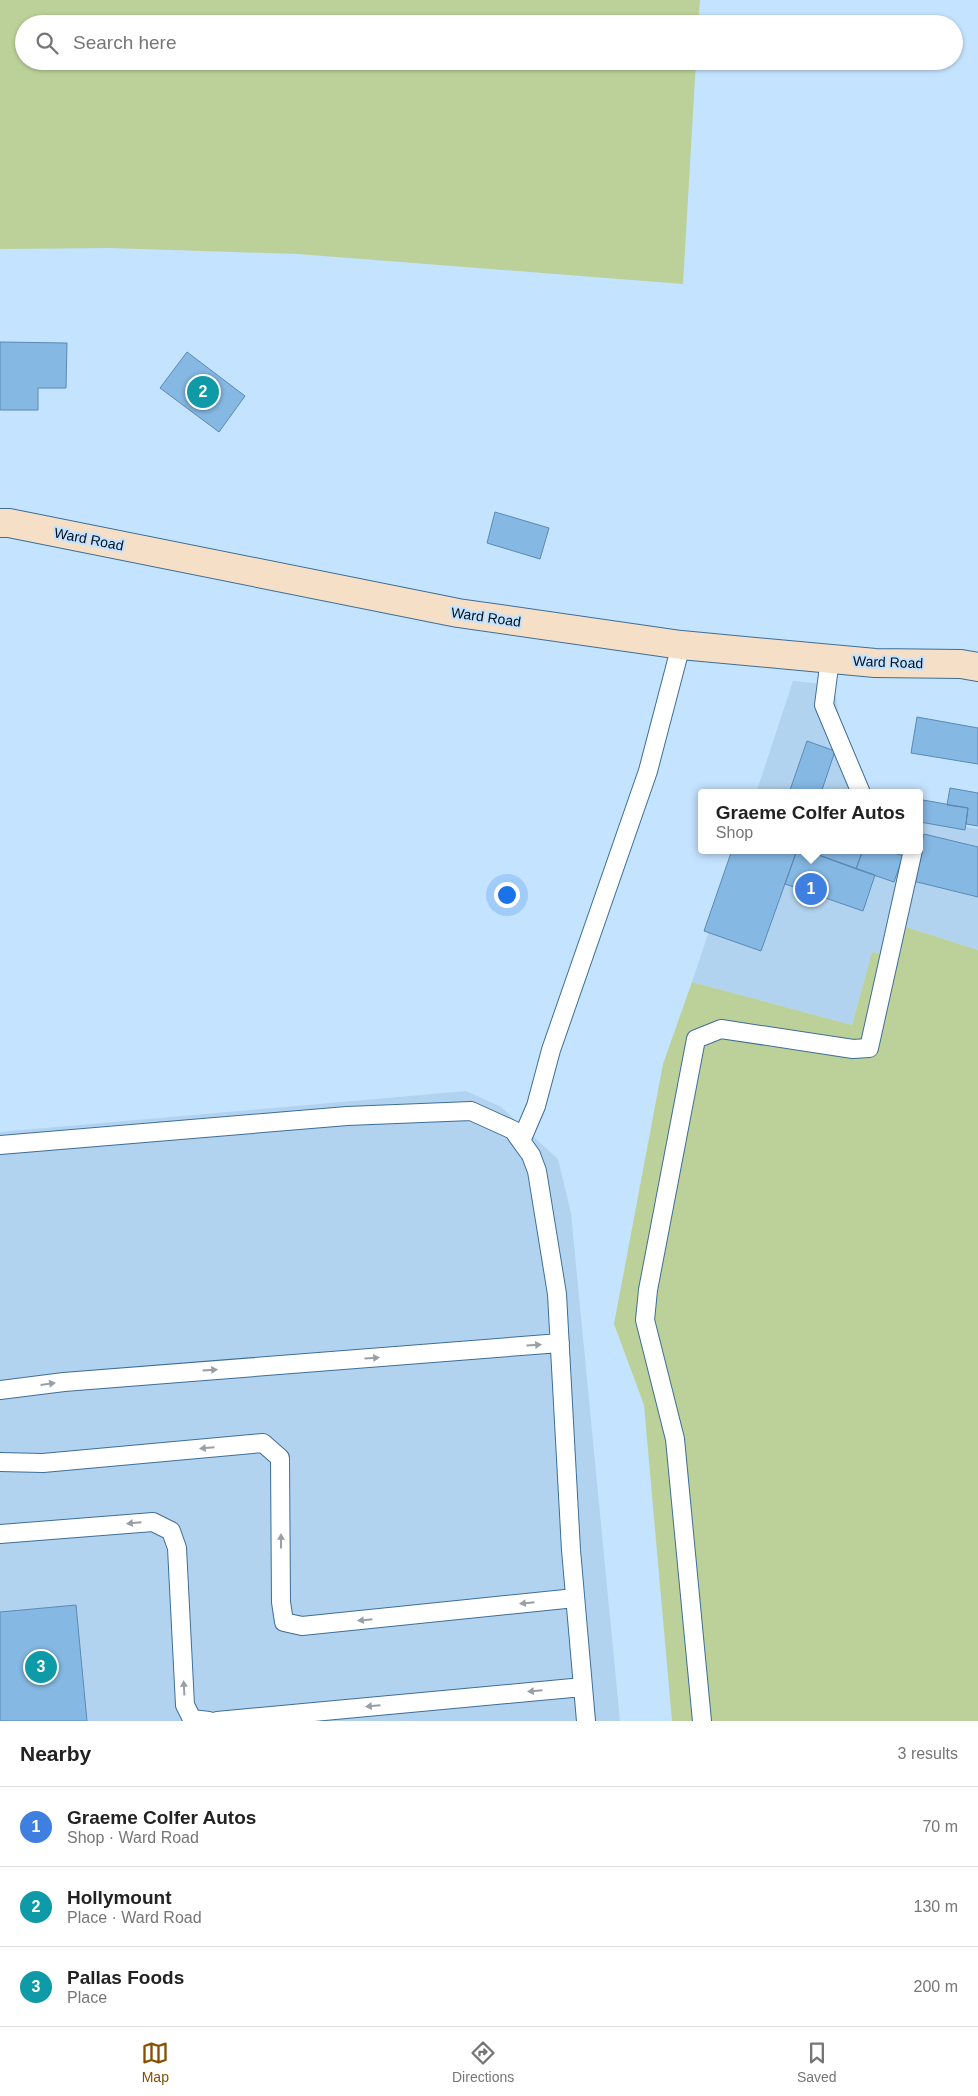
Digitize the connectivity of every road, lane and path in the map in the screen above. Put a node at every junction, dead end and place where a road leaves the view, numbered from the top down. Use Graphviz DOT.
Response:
graph roads {
  1 [pos="0,523"];
  2 [pos="681,645"];
  3 [pos="830,659"];
  4 [pos="978,667"];
  5 [pos="859,789"];
  6 [pos="912,854"];
  7 [pos="522,1141"];
  8 [pos="0,1145"];
  9 [pos="560,1343"];
  10 [pos="0,1390"];
  11 [pos="0,1462"];
  12 [pos="0,1534"];
  13 [pos="575,1598"];
  14 [pos="583,1686"];
  15 [pos="209,1721"];
  16 [pos="217,1721"];
  17 [pos="586,1721"];
  18 [pos="702,1721"];
  1 -- 2 [label="main road, Ward Road"];
  2 -- 3 [label="main road, Ward Road"];
  2 -- 7 [label="lane"];
  3 -- 4 [label="main road, Ward Road"];
  3 -- 5 [label="lane"];
  6 -- 18 [label="lane"];
  7 -- 8 [label="lane"];
  7 -- 9 [label="lane"];
  10 -- 9 [label="lane, one-way"];
  9 -- 13 [label="lane"];
  13 -- 11 [label="lane, one-way"];
  15 -- 12 [label="lane, one-way"];
  13 -- 14 [label="lane"];
  14 -- 16 [label="lane, one-way"];
  14 -- 17 [label="lane"];
}
